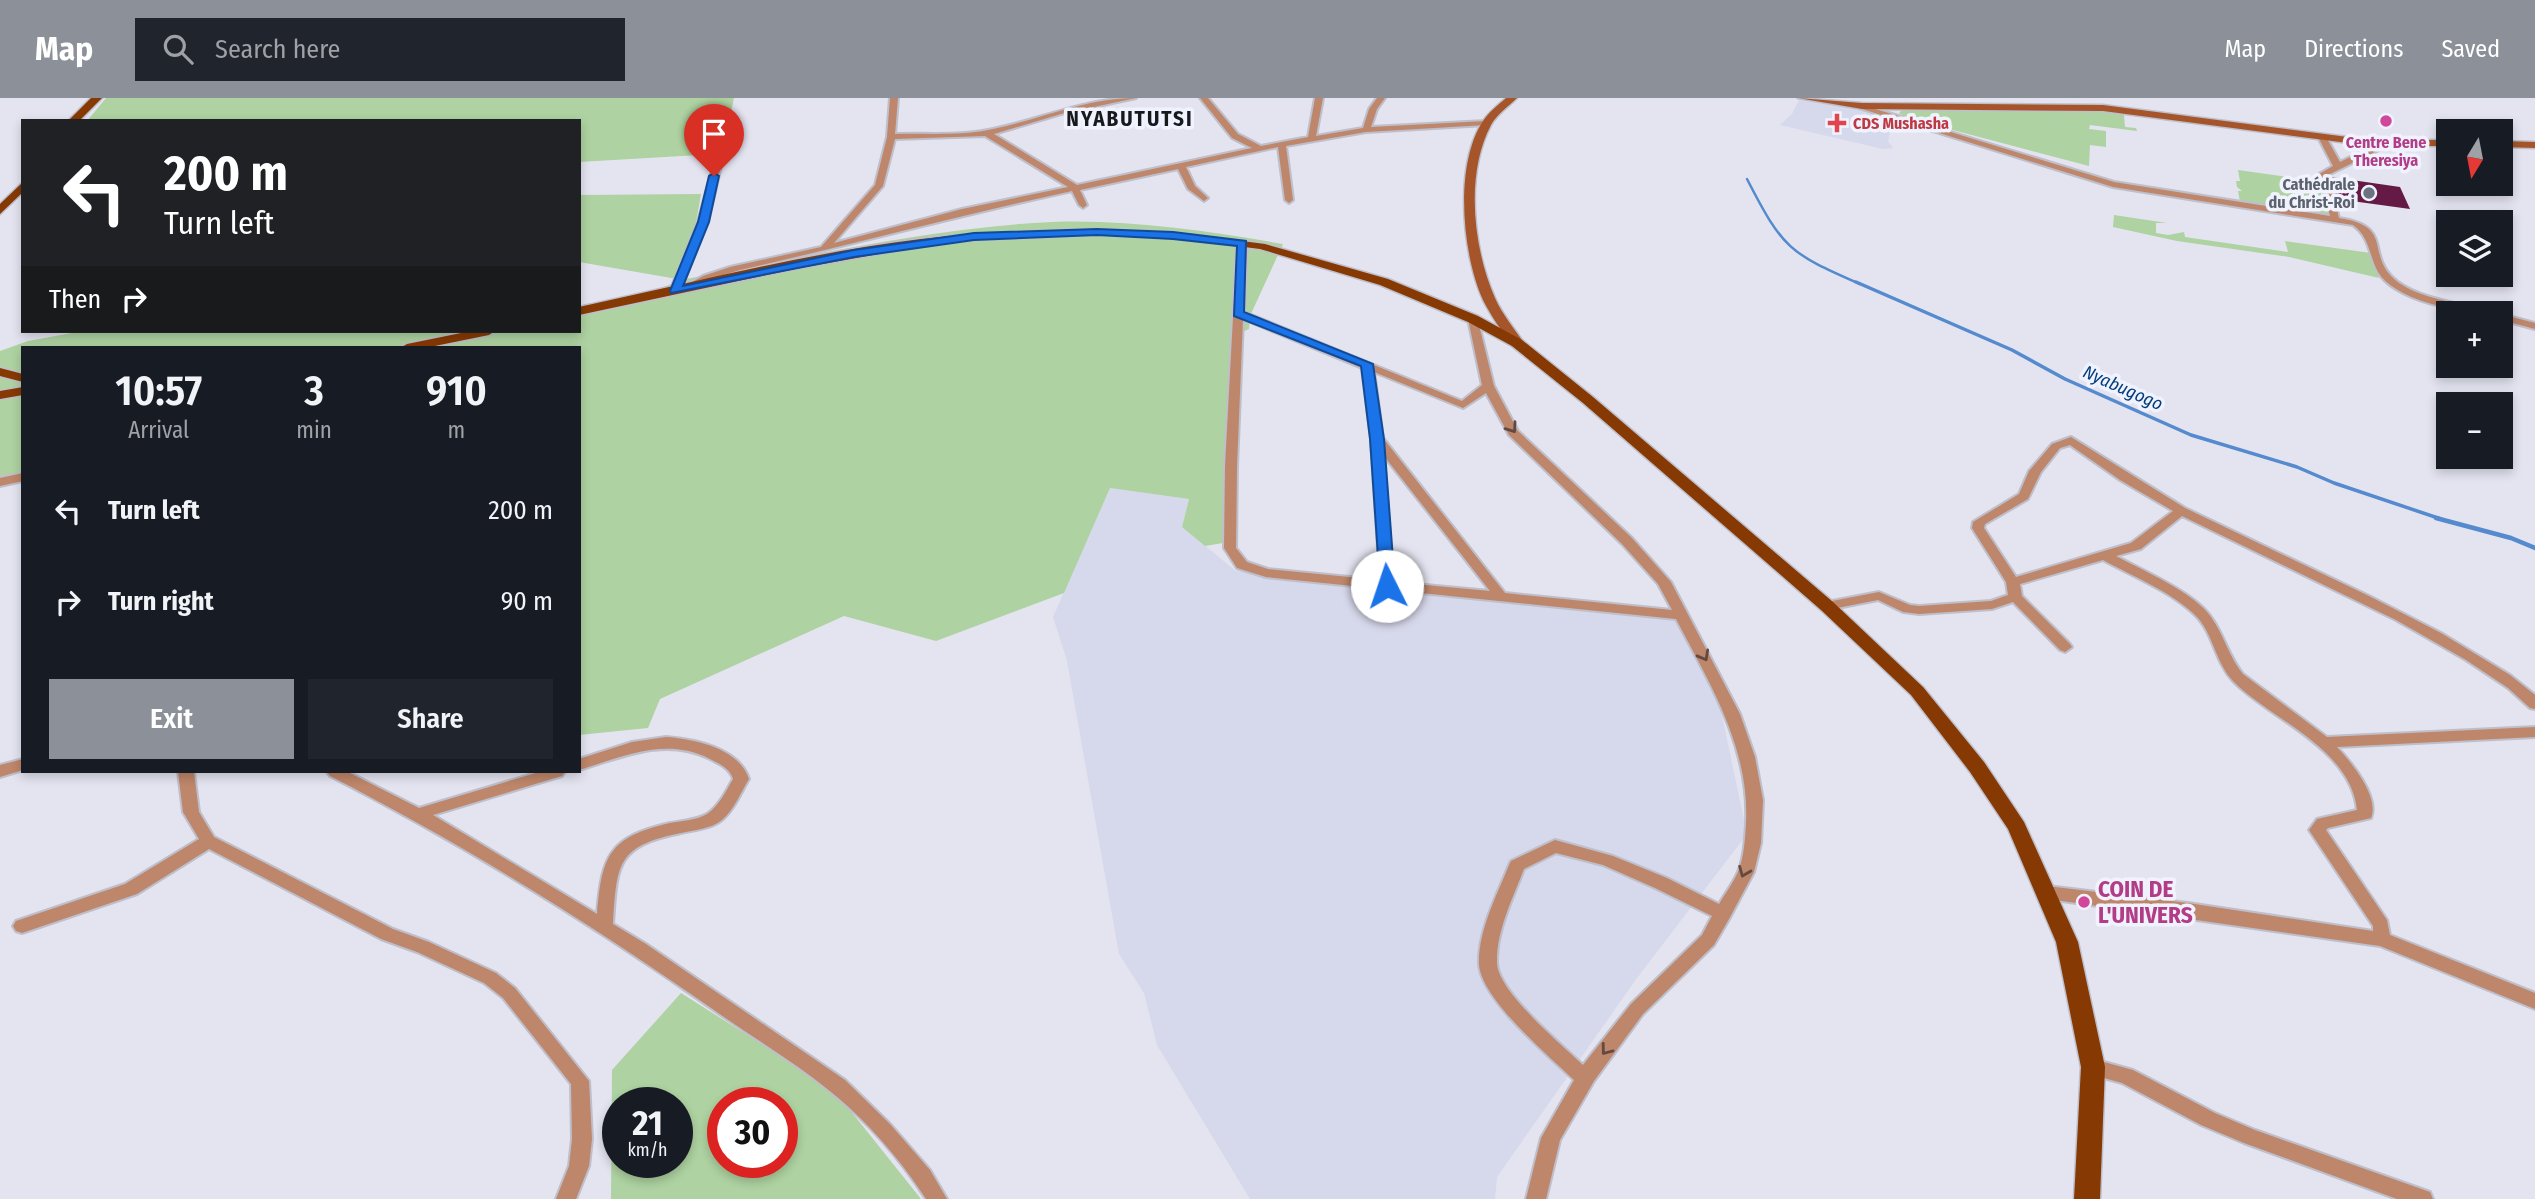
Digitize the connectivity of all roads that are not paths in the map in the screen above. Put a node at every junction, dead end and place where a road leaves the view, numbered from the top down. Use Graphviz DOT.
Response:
graph roads {
  1 [pos="97,98"];
  2 [pos="894,98"];
  3 [pos="1132,98"];
  4 [pos="1204,98"];
  5 [pos="1319,98"];
  6 [pos="1381,98"];
  7 [pos="1512,98"];
  8 [pos="1803,98"];
  9 [pos="1872,98"];
  10 [pos="1862,106"];
  11 [pos="1883,106"];
  12 [pos="76,119"];
  13 [pos="1486,123"];
  14 [pos="1366,130"];
  15 [pos="987,133"];
  16 [pos="891,137"];
  17 [pos="2322,137"];
  18 [pos="1312,138"];
  19 [pos="2436,143"];
  20 [pos="1282,144"];
  21 [pos="2386,144"];
  22 [pos="2513,144"];
  23 [pos="2535,145"];
  24 [pos="1260,149"];
  25 [pos="720,153"];
  26 [pos="1182,167"];
  27 [pos="2339,168"];
  28 [pos="21,186"];
  29 [pos="1074,187"];
  30 [pos="1204,198"];
  31 [pos="1289,200"];
  32 [pos="1083,205"];
  33 [pos="0,211"];
  34 [pos="2335,218"];
  35 [pos="1242,243"];
  36 [pos="824,248"];
  37 [pos="682,289"];
  38 [pos="2448,301"];
  39 [pos="581,311"];
  40 [pos="1238,313"];
  41 [pos="1474,319"];
  42 [pos="2513,320"];
  43 [pos="2535,326"];
  44 [pos="479,333"];
  45 [pos="1517,343"];
  46 [pos="417,346"];
  47 [pos="1367,364"];
  48 [pos="12,376"];
  49 [pos="1488,386"];
  50 [pos="0,387"];
  51 [pos="21,391"];
  52 [pos="0,395"];
  53 [pos="1377,439"];
  54 [pos="21,477"];
  55 [pos="0,482"];
  56 [pos="2181,511"];
  57 [pos="2104,555"];
  58 [pos="2013,582"];
  59 [pos="1387,586"];
  60 [pos="1501,597"];
  61 [pos="2015,597"];
  62 [pos="1827,606"];
  63 [pos="1681,615"];
  64 [pos="2065,647"];
  65 [pos="2535,704"];
  66 [pos="2535,732"];
  67 [pos="2325,742"];
  68 [pos="581,764"];
  69 [pos="21,765"];
  70 [pos="0,771"];
  71 [pos="186,773"];
  72 [pos="337,773"];
  73 [pos="554,773"];
  74 [pos="418,814"];
  75 [pos="208,841"];
  76 [pos="2047,893"];
  77 [pos="1723,914"];
  78 [pos="22,926"];
  79 [pos="604,928"];
  80 [pos="2382,939"];
  81 [pos="2535,1001"];
  82 [pos="2093,1067"];
  83 [pos="1585,1079"];
  84 [pos="566,1199"];
  85 [pos="937,1199"];
  86 [pos="1535,1199"];
  87 [pos="2087,1199"];
  88 [pos="2423,1199"];
  1 -- 12 [label="main road"];
  2 -- 16 [label="street"];
  3 -- 15 [label="street"];
  4 -- 24 [label="street"];
  5 -- 18 [label="street"];
  6 -- 14 [label="street"];
  7 -- 13 [label="street"];
  8 -- 10 [label="street"];
  9 -- 11 [label="street"];
  10 -- 11 [label="street"];
  10 -- 34 [label="street"];
  11 -- 17 [label="street"];
  13 -- 14 [label="street"];
  13 -- 45 [label="street"];
  14 -- 18 [label="street"];
  15 -- 16 [label="street"];
  15 -- 29 [label="street"];
  16 -- 36 [label="street"];
  17 -- 21 [label="street"];
  17 -- 27 [label="street"];
  18 -- 20 [label="street"];
  19 -- 21 [label="street"];
  20 -- 24 [label="street"];
  20 -- 31 [label="street"];
  21 -- 27 [label="street"];
  22 -- 23 [label="street"];
  24 -- 26 [label="street"];
  25 -- 37 [label="street"];
  26 -- 29 [label="street"];
  26 -- 30 [label="street"];
  27 -- 34 [label="street"];
  28 -- 33 [label="main road"];
  29 -- 32 [label="street"];
  29 -- 36 [label="street"];
  34 -- 38 [label="street"];
  35 -- 37 [label="main road"];
  35 -- 40 [label="street"];
  35 -- 41 [label="main road"];
  36 -- 37 [label="street"];
  37 -- 39 [label="main road"];
  40 -- 47 [label="street"];
  40 -- 59 [label="street"];
  41 -- 45 [label="main road"];
  41 -- 49 [label="street"];
  42 -- 43 [label="street"];
  44 -- 46 [label="main road"];
  45 -- 62 [label="main road"];
  47 -- 49 [label="street"];
  47 -- 53 [label="street"];
  48 -- 50 [label="main road"];
  49 -- 63 [label="street, one-way"];
  51 -- 52 [label="main road"];
  53 -- 59 [label="street"];
  53 -- 60 [label="street"];
  54 -- 55 [label="street"];
  56 -- 57 [label="street"];
  56 -- 58 [label="street"];
  56 -- 65 [label="street"];
  57 -- 58 [label="street"];
  57 -- 67 [label="street"];
  58 -- 61 [label="street"];
  59 -- 60 [label="street"];
  60 -- 63 [label="street"];
  61 -- 62 [label="street"];
  61 -- 64 [label="street"];
  62 -- 76 [label="main road"];
  63 -- 77 [label="street, one-way"];
  66 -- 67 [label="street"];
  67 -- 80 [label="street"];
  68 -- 79 [label="street"];
  69 -- 70 [label="street"];
  71 -- 75 [label="street"];
  72 -- 74 [label="street"];
  73 -- 74 [label="street"];
  74 -- 79 [label="street"];
  75 -- 78 [label="street"];
  75 -- 84 [label="street"];
  76 -- 80 [label="street"];
  76 -- 82 [label="main road"];
  77 -- 83 [label="street, one-way"];
  77 -- 83 [label="street"];
  79 -- 85 [label="street"];
  80 -- 81 [label="street"];
  82 -- 87 [label="main road"];
  82 -- 88 [label="street"];
  83 -- 86 [label="street"];
}
